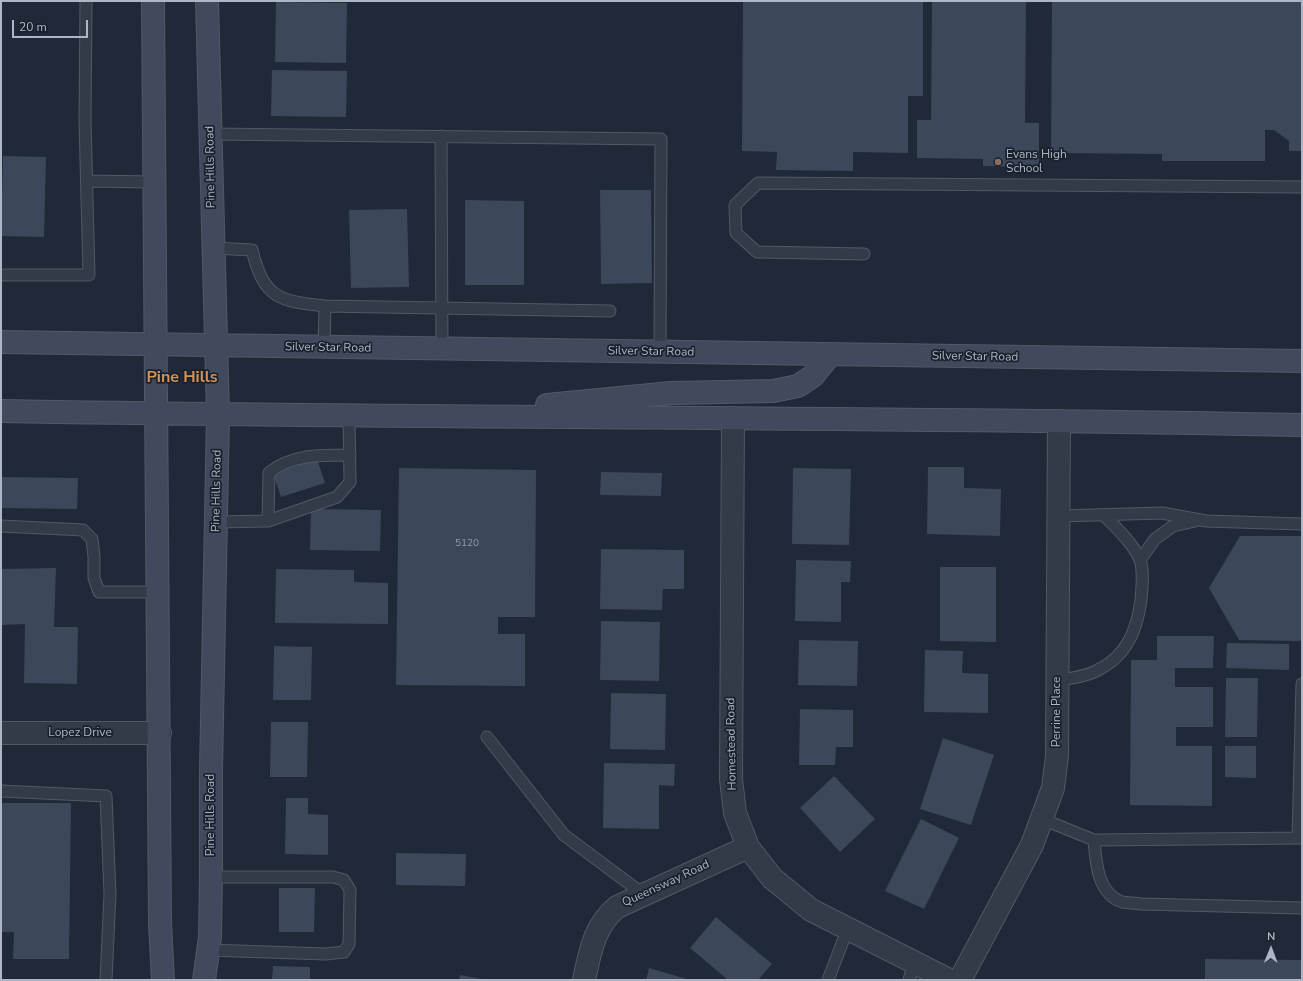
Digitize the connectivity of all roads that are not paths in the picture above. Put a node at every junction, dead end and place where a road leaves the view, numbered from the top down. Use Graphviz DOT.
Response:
graph roads {
  1 [pos="86,1"];
  2 [pos="153,1"];
  3 [pos="207,1"];
  4 [pos="210,134"];
  5 [pos="441,136"];
  6 [pos="87,181"];
  7 [pos="155,182"];
  8 [pos="1302,187"];
  9 [pos="213,248"];
  10 [pos="864,254"];
  11 [pos="1,275"];
  12 [pos="325,306"];
  13 [pos="442,308"];
  14 [pos="610,311"];
  15 [pos="1,342"];
  16 [pos="156,345"];
  17 [pos="216,346"];
  18 [pos="324,348"];
  19 [pos="442,350"];
  20 [pos="660,352"];
  21 [pos="830,355"];
  22 [pos="1302,361"];
  23 [pos="1,411"];
  24 [pos="158,414"];
  25 [pos="218,415"];
  26 [pos="349,416"];
  27 [pos="414,416"];
  28 [pos="733,418"];
  29 [pos="1059,421"];
  30 [pos="1302,425"];
  31 [pos="350,455"];
  32 [pos="1104,515"];
  33 [pos="1058,516"];
  34 [pos="1202,520"];
  35 [pos="268,521"];
  36 [pos="217,522"];
  37 [pos="1302,524"];
  38 [pos="1,526"];
  39 [pos="1140,560"];
  40 [pos="159,592"];
  41 [pos="1058,681"];
  42 [pos="1301,684"];
  43 [pos="1,733"];
  44 [pos="160,733"];
  45 [pos="487,737"];
  46 [pos="1,791"];
  47 [pos="1042,819"];
  48 [pos="1300,838"];
  49 [pos="1094,840"];
  50 [pos="748,847"];
  51 [pos="211,877"];
  52 [pos="643,894"];
  53 [pos="1302,908"];
  54 [pos="848,928"];
  55 [pos="208,950"];
  56 [pos="911,971"];
  57 [pos="106,980"];
  58 [pos="162,980"];
  59 [pos="204,980"];
  60 [pos="584,980"];
  61 [pos="828,980"];
  62 [pos="949,980"];
  63 [pos="960,980"];
  1 -- 6 [label="lane"];
  2 -- 7 [label="main road"];
  3 -- 4 [label="main road, Pine Hills Road"];
  4 -- 5 [label="lane"];
  4 -- 9 [label="main road, Pine Hills Road"];
  5 -- 13 [label="lane"];
  5 -- 20 [label="lane"];
  6 -- 7 [label="lane"];
  6 -- 11 [label="lane"];
  7 -- 16 [label="main road"];
  8 -- 10 [label="lane"];
  9 -- 12 [label="lane"];
  9 -- 17 [label="main road, Pine Hills Road"];
  12 -- 13 [label="lane"];
  12 -- 18 [label="lane"];
  13 -- 14 [label="lane"];
  13 -- 19 [label="lane"];
  15 -- 16 [label="main road, Silver Star Road"];
  16 -- 17 [label="main road, Silver Star Road"];
  16 -- 24 [label="main road"];
  17 -- 18 [label="main road, Silver Star Road"];
  17 -- 25 [label="main road, Pine Hills Road"];
  18 -- 19 [label="main road, Silver Star Road"];
  19 -- 20 [label="main road, Silver Star Road"];
  20 -- 21 [label="main road, Silver Star Road"];
  21 -- 22 [label="main road, Silver Star Road"];
  21 -- 27 [label="main road"];
  23 -- 24 [label="main road"];
  24 -- 25 [label="main road"];
  24 -- 40 [label="main road"];
  25 -- 26 [label="main road"];
  25 -- 36 [label="main road, Pine Hills Road"];
  26 -- 27 [label="main road"];
  26 -- 31 [label="lane"];
  27 -- 28 [label="main road"];
  28 -- 29 [label="main road"];
  28 -- 50 [label="street, Homestead Road"];
  29 -- 30 [label="main road"];
  29 -- 33 [label="street, Perrine Place"];
  31 -- 35 [label="lane"];
  31 -- 35 [label="lane"];
  32 -- 33 [label="lane"];
  32 -- 34 [label="lane"];
  32 -- 39 [label="lane"];
  33 -- 41 [label="street, Perrine Place"];
  34 -- 37 [label="lane"];
  34 -- 39 [label="lane"];
  35 -- 36 [label="lane"];
  36 -- 51 [label="main road, Pine Hills Road"];
  38 -- 40 [label="lane"];
  39 -- 41 [label="lane"];
  40 -- 44 [label="main road"];
  41 -- 47 [label="street, Perrine Place"];
  42 -- 48 [label="lane"];
  43 -- 44 [label="street, Lopez Drive"];
  44 -- 58 [label="main road"];
  45 -- 52 [label="lane"];
  46 -- 57 [label="lane"];
  47 -- 49 [label="lane"];
  47 -- 63 [label="street, Perrine Place"];
  48 -- 49 [label="lane"];
  49 -- 53 [label="lane"];
  50 -- 52 [label="street, Queensway Road"];
  50 -- 54 [label="street, Homestead Road"];
  51 -- 55 [label="main road, Pine Hills Road"];
  51 -- 55 [label="lane"];
  52 -- 60 [label="street, Queensway Road"];
  54 -- 56 [label="street, Homestead Road"];
  54 -- 61 [label="lane"];
  55 -- 59 [label="main road, Pine Hills Road"];
  56 -- 62 [label="street, Homestead Road"];
}
